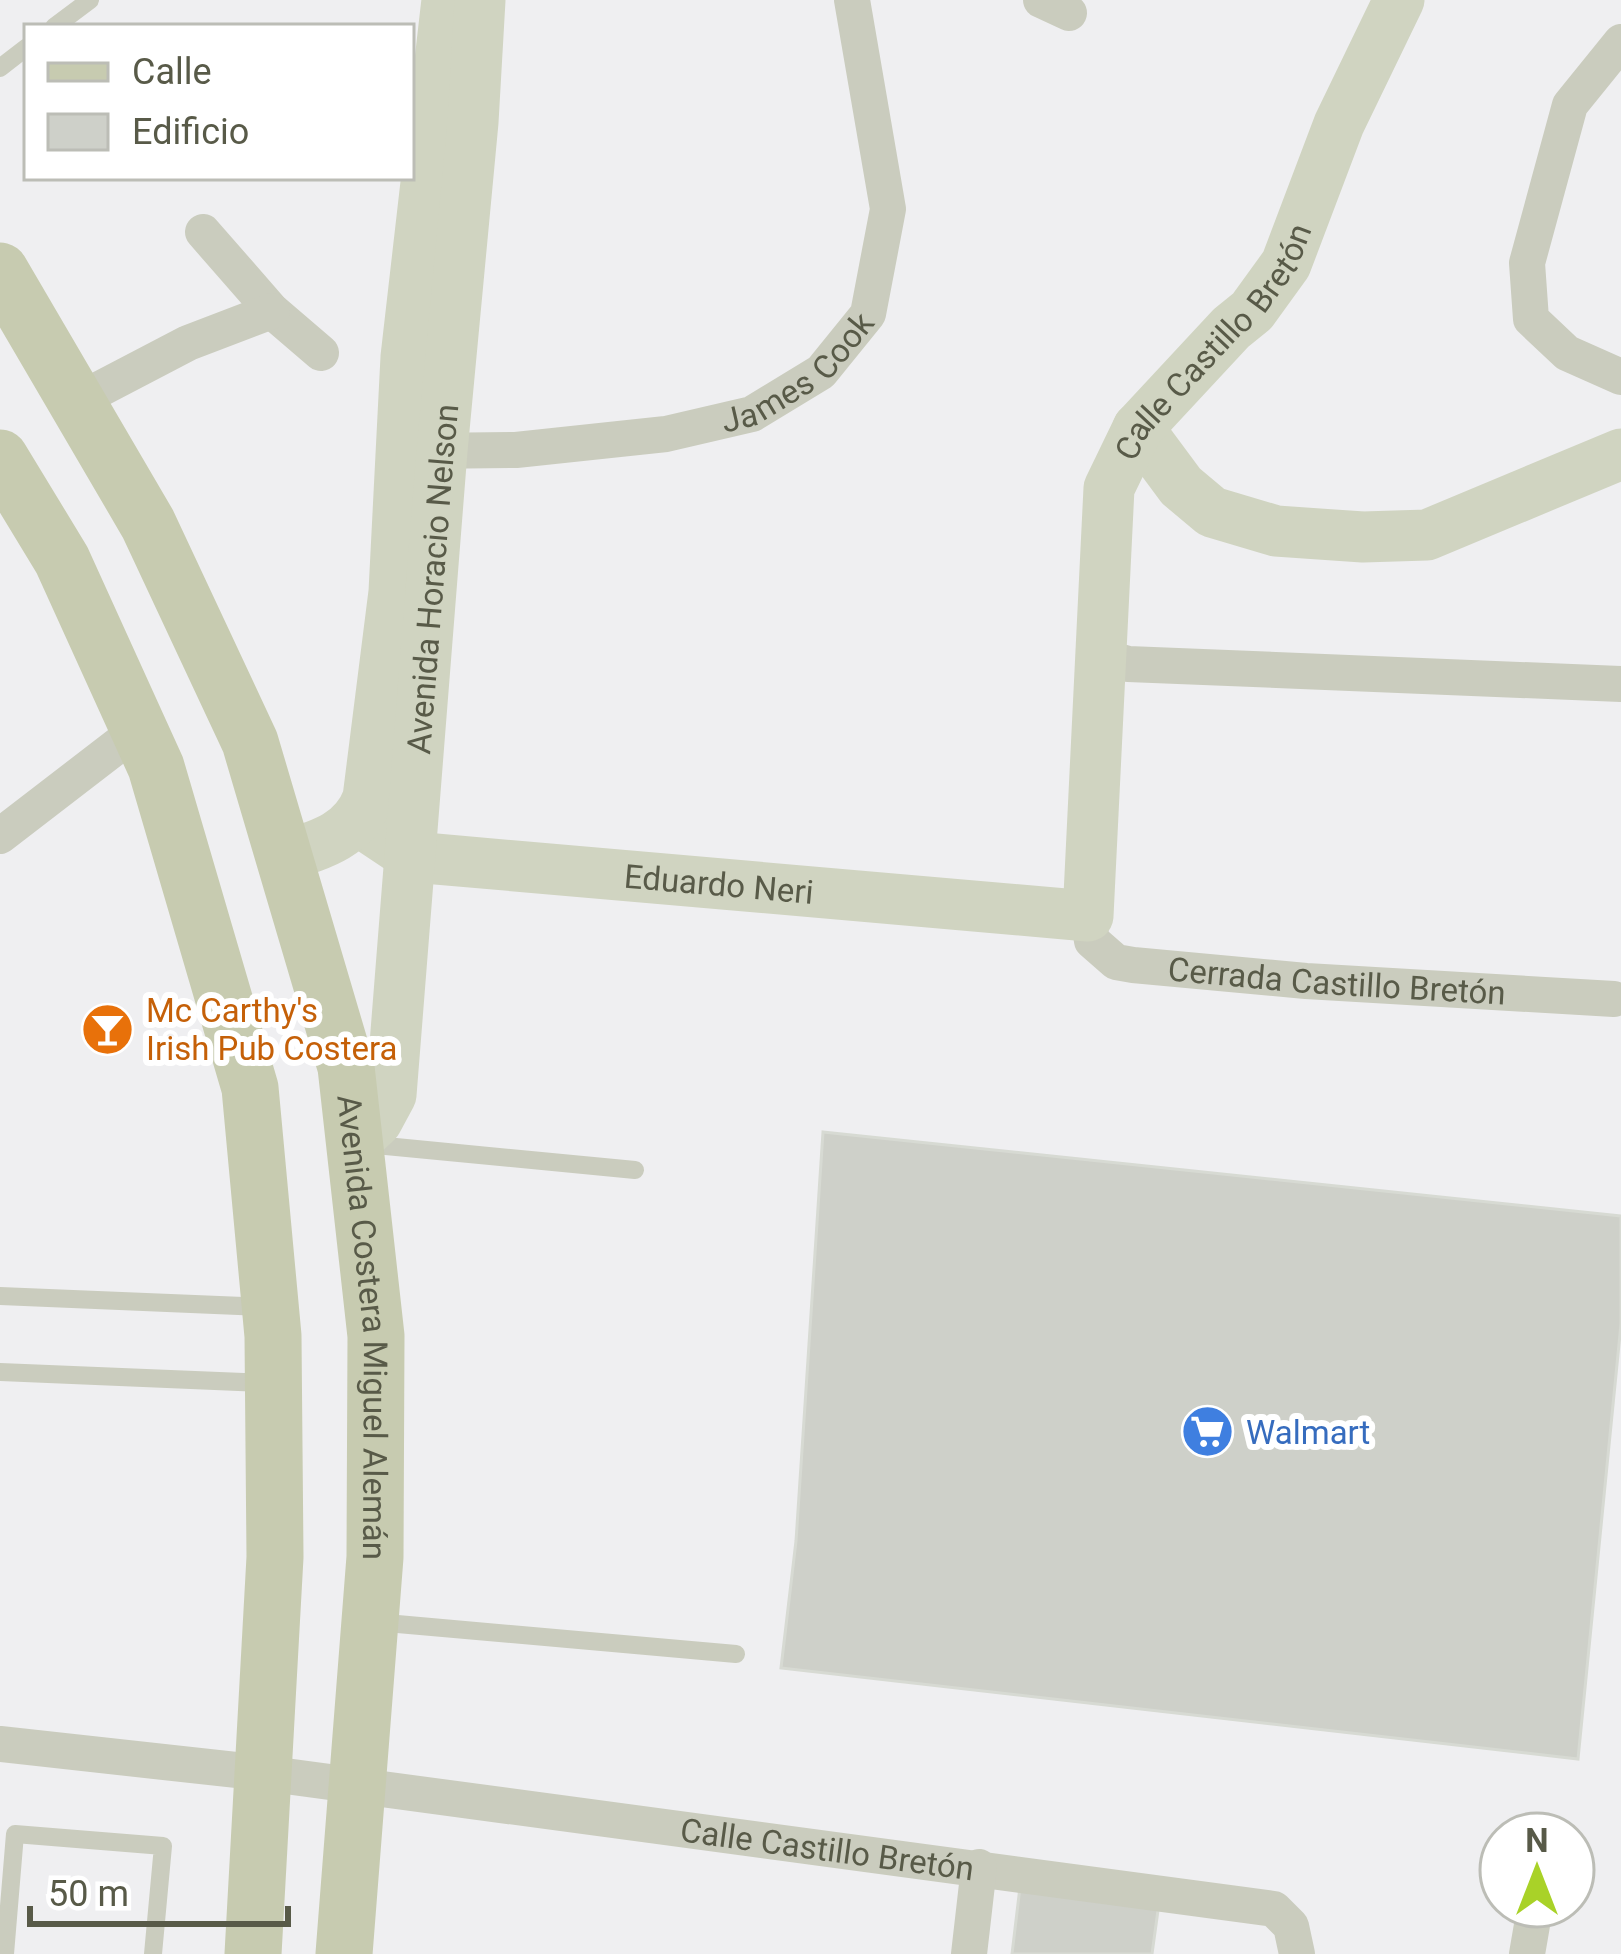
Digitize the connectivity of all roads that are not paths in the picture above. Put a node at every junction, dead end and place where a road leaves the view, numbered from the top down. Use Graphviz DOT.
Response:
graph roads {
  1 [pos="90,0"];
  2 [pos="447,0"];
  3 [pos="480,0"];
  4 [pos="851,0"];
  5 [pos="1399,0"];
  6 [pos="58,24"];
  7 [pos="1621,42"];
  8 [pos="24,49"];
  9 [pos="0,68"];
  10 [pos="203,232"];
  11 [pos="0,271"];
  12 [pos="272,311"];
  13 [pos="321,353"];
  14 [pos="1621,377"];
  15 [pos="77,401"];
  16 [pos="1138,428"];
  17 [pos="421,451"];
  18 [pos="1621,454"];
  19 [pos="0,458"];
  20 [pos="1101,656"];
  21 [pos="1621,684"];
  22 [pos="139,730"];
  23 [pos="359,821"];
  24 [pos="0,836"];
  25 [pos="284,856"];
  26 [pos="413,857"];
  27 [pos="1088,916"];
  28 [pos="1614,999"];
  29 [pos="354,1143"];
  30 [pos="635,1170"];
  31 [pos="0,1297"];
  32 [pos="270,1307"];
  33 [pos="0,1372"];
  34 [pos="273,1384"];
  35 [pos="370,1622"];
  36 [pos="736,1654"];
  37 [pos="0,1744"];
  38 [pos="263,1773"];
  39 [pos="359,1788"];
  40 [pos="980,1867"];
  41 [pos="1294,1940"];
  42 [pos="4,1954"];
  43 [pos="153,1954"];
  44 [pos="254,1954"];
  45 [pos="344,1954"];
  46 [pos="969,1954"];
  1 -- 6 [label="lane"];
  2 -- 17 [label="street, Avenida Horacio Nelson"];
  3 -- 17 [label="street, Avenida Horacio Nelson"];
  4 -- 17 [label="street, James Cook"];
  5 -- 16 [label="street, Calle Castillo Bretón"];
  7 -- 14 [label="street"];
  8 -- 9 [label="lane"];
  10 -- 12 [label="street"];
  11 -- 15 [label="main road, Avenida Costera Miguel Alemán"];
  12 -- 13 [label="street"];
  12 -- 15 [label="street"];
  15 -- 25 [label="main road, Avenida Costera Miguel Alemán"];
  16 -- 18 [label="street"];
  16 -- 20 [label="street, Calle Castillo Bretón"];
  17 -- 23 [label="street, Avenida Horacio Nelson"];
  17 -- 26 [label="street, Avenida Horacio Nelson"];
  19 -- 22 [label="main road"];
  20 -- 21 [label="street"];
  20 -- 27 [label="street, Calle Castillo Bretón"];
  22 -- 24 [label="street"];
  22 -- 32 [label="main road"];
  23 -- 25 [label="street"];
  23 -- 26 [label="street, Eduardo Neri"];
  25 -- 29 [label="main road, Avenida Costera Miguel Alemán"];
  26 -- 27 [label="street, Eduardo Neri"];
  26 -- 29 [label="street, Avenida Horacio Nelson"];
  27 -- 28 [label="street, Cerrada Castillo Bretón"];
  29 -- 30 [label="lane"];
  29 -- 35 [label="main road, Avenida Costera Miguel Alemán"];
  31 -- 32 [label="lane"];
  32 -- 34 [label="main road"];
  33 -- 34 [label="lane"];
  34 -- 38 [label="main road"];
  35 -- 36 [label="lane"];
  35 -- 39 [label="main road, Avenida Costera Miguel Alemán"];
  37 -- 38 [label="street, Calle Castillo Bretón"];
  38 -- 39 [label="street, Calle Castillo Bretón"];
  38 -- 44 [label="main road"];
  39 -- 40 [label="street, Calle Castillo Bretón"];
  39 -- 45 [label="main road, Avenida Costera Miguel Alemán"];
  40 -- 41 [label="street, Calle Castillo Bretón"];
  40 -- 46 [label="street"];
  42 -- 43 [label="lane"];
}
